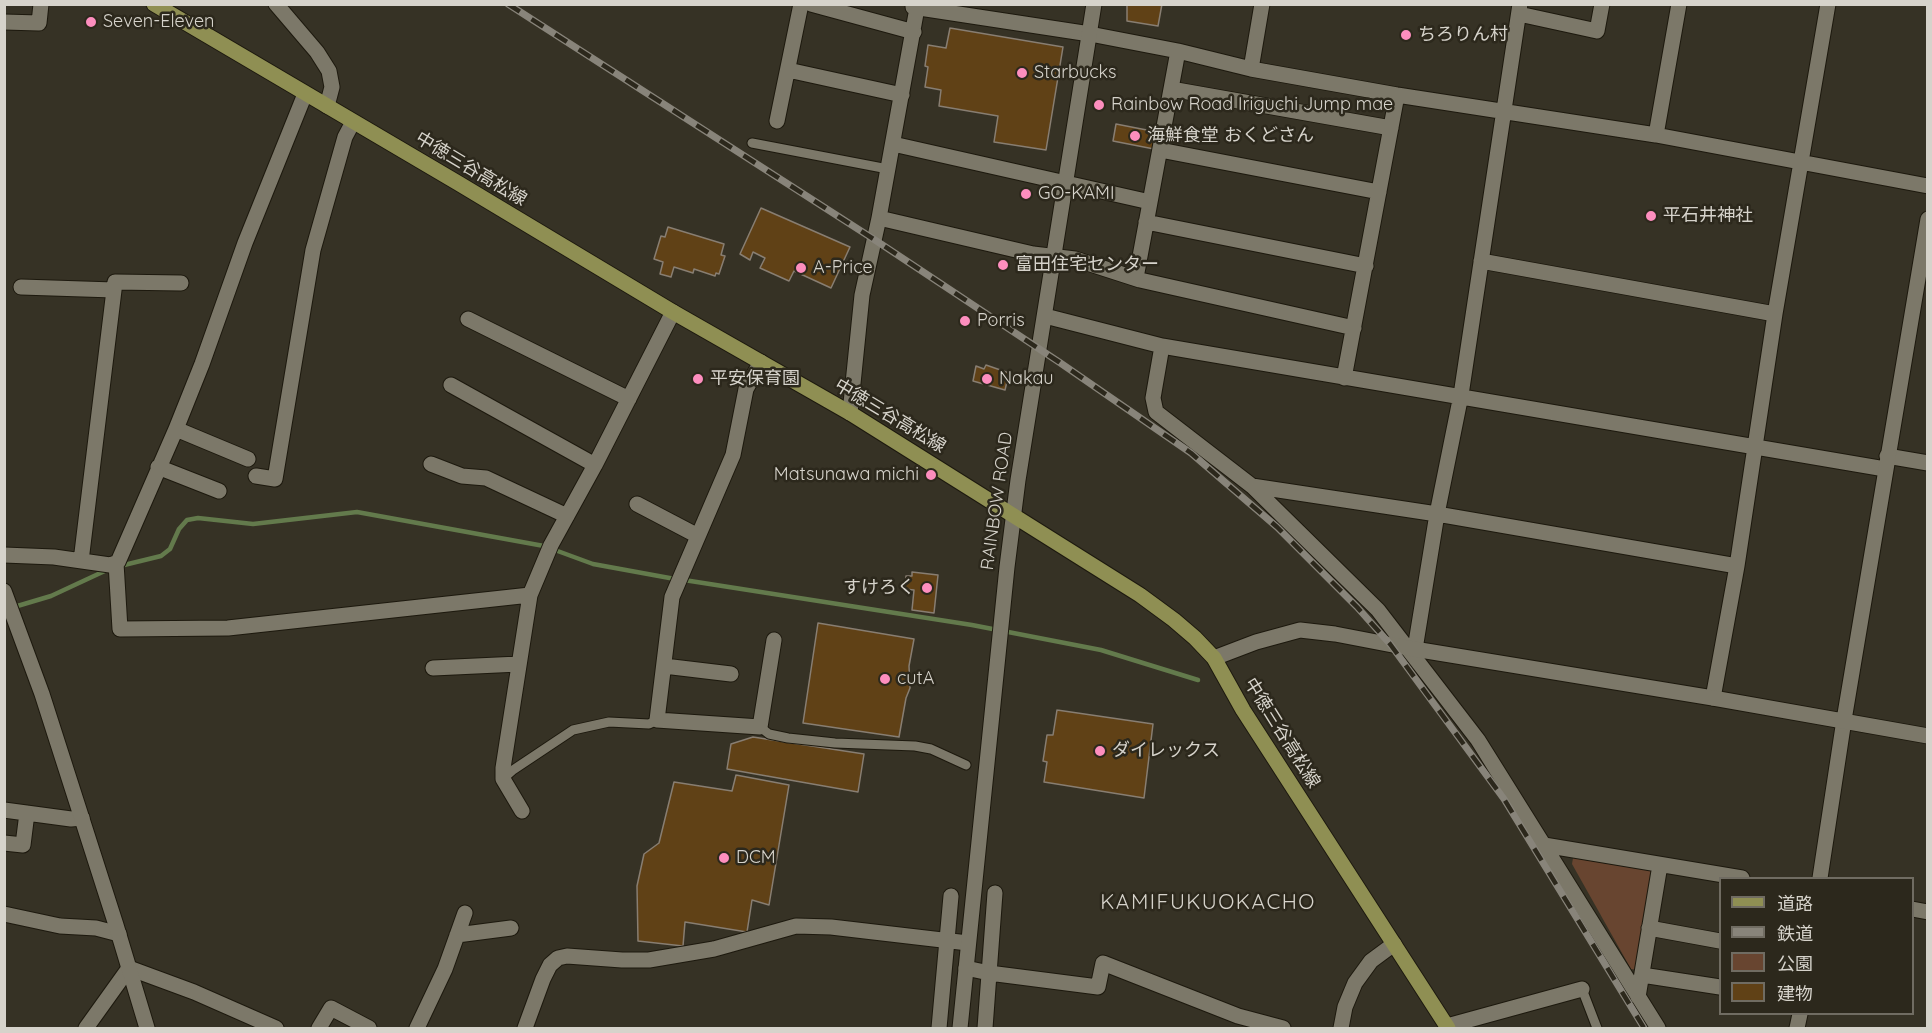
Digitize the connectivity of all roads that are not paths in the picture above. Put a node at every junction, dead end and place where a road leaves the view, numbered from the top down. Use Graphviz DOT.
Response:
graph roads {
  1 [pos="41,4"];
  2 [pos="154,4"];
  3 [pos="276,4"];
  4 [pos="801,4"];
  5 [pos="811,4"];
  6 [pos="1094,4"];
  7 [pos="1262,4"];
  8 [pos="1602,4"];
  9 [pos="1679,4"];
  10 [pos="1828,4"];
  11 [pos="915,6"];
  12 [pos="1520,9"];
  13 [pos="4,22"];
  14 [pos="914,32"];
  15 [pos="1089,34"];
  16 [pos="1178,51"];
  17 [pos="1251,69"];
  18 [pos="788,70"];
  19 [pos="1171,89"];
  20 [pos="305,94"];
  21 [pos="1397,95"];
  22 [pos="902,96"];
  23 [pos="327,106"];
  24 [pos="1506,110"];
  25 [pos="777,121"];
  26 [pos="353,122"];
  27 [pos="1391,129"];
  28 [pos="1656,135"];
  29 [pos="752,143"];
  30 [pos="893,144"];
  31 [pos="1160,150"];
  32 [pos="1801,162"];
  33 [pos="888,169"];
  34 [pos="1066,182"];
  35 [pos="1928,186"];
  36 [pos="1379,192"];
  37 [pos="1150,202"];
  38 [pos="879,218"];
  39 [pos="1928,219"];
  40 [pos="1146,222"];
  41 [pos="1054,256"];
  42 [pos="1481,261"];
  43 [pos="1366,266"];
  44 [pos="1136,278"];
  45 [pos="181,283"];
  46 [pos="21,287"];
  47 [pos="114,290"];
  48 [pos="673,312"];
  49 [pos="1775,314"];
  50 [pos="1045,316"];
  51 [pos="468,319"];
  52 [pos="1354,328"];
  53 [pos="1162,346"];
  54 [pos="761,362"];
  55 [pos="1344,378"];
  56 [pos="451,385"];
  57 [pos="1461,395"];
  58 [pos="629,399"];
  59 [pos="850,413"];
  60 [pos="176,429"];
  61 [pos="1756,446"];
  62 [pos="248,459"];
  63 [pos="1886,462"];
  64 [pos="431,464"];
  65 [pos="1928,464"];
  66 [pos="595,465"];
  67 [pos="158,467"];
  68 [pos="256,476"];
  69 [pos="1252,486"];
  70 [pos="219,491"];
  71 [pos="637,504"];
  72 [pos="1437,514"];
  73 [pos="567,516"];
  74 [pos="1013,516"];
  75 [pos="698,537"];
  76 [pos="4,555"];
  77 [pos="81,561"];
  78 [pos="116,563"];
  79 [pos="1737,566"];
  80 [pos="4,591"];
  81 [pos="530,595"];
  82 [pos="774,640"];
  83 [pos="1411,648"];
  84 [pos="1214,658"];
  85 [pos="519,664"];
  86 [pos="664,666"];
  87 [pos="433,668"];
  88 [pos="731,674"];
  89 [pos="1713,698"];
  90 [pos="657,720"];
  91 [pos="1844,720"];
  92 [pos="760,727"];
  93 [pos="1928,735"];
  94 [pos="966,765"];
  95 [pos="503,779"];
  96 [pos="4,810"];
  97 [pos="522,812"];
  98 [pos="27,813"];
  99 [pos="82,818"];
  100 [pos="4,843"];
  101 [pos="1544,845"];
  102 [pos="1660,865"];
  103 [pos="1730,877"];
  104 [pos="1820,877"];
  105 [pos="995,893"];
  106 [pos="951,896"];
  107 [pos="465,913"];
  108 [pos="4,914"];
  109 [pos="511,928"];
  110 [pos="1649,928"];
  111 [pos="119,934"];
  112 [pos="458,935"];
  113 [pos="947,940"];
  114 [pos="1719,941"];
  115 [pos="969,944"];
  116 [pos="1394,944"];
  117 [pos="129,968"];
  118 [pos="966,968"];
  119 [pos="989,973"];
  120 [pos="1642,975"];
  121 [pos="1719,987"];
  122 [pos="1582,989"];
  123 [pos="1638,997"];
  124 [pos="1448,1028"];
  125 [pos="86,1029"];
  126 [pos="147,1029"];
  127 [pos="276,1029"];
  128 [pos="319,1029"];
  129 [pos="369,1029"];
  130 [pos="417,1029"];
  131 [pos="525,1029"];
  132 [pos="939,1029"];
  133 [pos="960,1029"];
  134 [pos="986,1029"];
  135 [pos="1283,1029"];
  136 [pos="1341,1029"];
  137 [pos="1597,1029"];
  138 [pos="1658,1029"];
  1 -- 13 [label="street"];
  2 -- 20 [label="main road, 中徳三谷高松線"];
  3 -- 23 [label="street"];
  4 -- 18 [label="street"];
  5 -- 14 [label="street"];
  6 -- 15 [label="street, RAINBOW ROAD"];
  7 -- 17 [label="street"];
  8 -- 12 [label="street"];
  9 -- 28 [label="street"];
  10 -- 32 [label="street"];
  11 -- 14 [label="street"];
  11 -- 15 [label="street"];
  12 -- 24 [label="street"];
  14 -- 22 [label="street"];
  15 -- 16 [label="street"];
  15 -- 34 [label="street, RAINBOW ROAD"];
  16 -- 17 [label="street"];
  16 -- 19 [label="street"];
  17 -- 21 [label="street"];
  18 -- 22 [label="street"];
  18 -- 25 [label="street"];
  19 -- 27 [label="street"];
  19 -- 31 [label="street"];
  20 -- 23 [label="main road, 中徳三谷高松線"];
  20 -- 60 [label="street"];
  21 -- 24 [label="street"];
  21 -- 27 [label="street"];
  22 -- 30 [label="street"];
  23 -- 26 [label="main road, 中徳三谷高松線"];
  24 -- 28 [label="street"];
  24 -- 42 [label="street"];
  26 -- 48 [label="main road, 中徳三谷高松線"];
  26 -- 68 [label="street"];
  27 -- 36 [label="street"];
  28 -- 32 [label="street"];
  29 -- 33 [label="lane"];
  30 -- 33 [label="street"];
  30 -- 34 [label="street"];
  31 -- 36 [label="street"];
  31 -- 37 [label="street"];
  32 -- 35 [label="street"];
  32 -- 49 [label="street"];
  33 -- 38 [label="street"];
  34 -- 37 [label="street"];
  34 -- 41 [label="street, RAINBOW ROAD"];
  36 -- 43 [label="street"];
  37 -- 40 [label="street"];
  38 -- 41 [label="street"];
  38 -- 59 [label="street"];
  39 -- 63 [label="street"];
  40 -- 43 [label="street"];
  40 -- 44 [label="street"];
  41 -- 44 [label="street"];
  41 -- 50 [label="street, RAINBOW ROAD"];
  42 -- 49 [label="street"];
  42 -- 57 [label="street"];
  43 -- 52 [label="street"];
  44 -- 52 [label="street"];
  45 -- 47 [label="street"];
  46 -- 47 [label="street"];
  47 -- 77 [label="street"];
  48 -- 54 [label="main road, 中徳三谷高松線"];
  48 -- 58 [label="street"];
  49 -- 61 [label="street"];
  50 -- 53 [label="street"];
  50 -- 74 [label="street, RAINBOW ROAD"];
  51 -- 58 [label="street"];
  52 -- 55 [label="street"];
  53 -- 55 [label="street"];
  53 -- 69 [label="street"];
  54 -- 59 [label="main road, 中徳三谷高松線"];
  54 -- 75 [label="street"];
  55 -- 57 [label="street"];
  56 -- 66 [label="street"];
  57 -- 61 [label="street"];
  57 -- 72 [label="street"];
  58 -- 66 [label="street"];
  59 -- 74 [label="main road, 中徳三谷高松線"];
  60 -- 62 [label="street"];
  60 -- 67 [label="street"];
  61 -- 63 [label="street"];
  61 -- 79 [label="street"];
  63 -- 65 [label="street"];
  63 -- 91 [label="street"];
  64 -- 73 [label="street"];
  66 -- 73 [label="street"];
  67 -- 70 [label="street"];
  67 -- 78 [label="street"];
  69 -- 72 [label="street"];
  69 -- 83 [label="street"];
  71 -- 75 [label="street"];
  72 -- 79 [label="street"];
  72 -- 83 [label="street"];
  73 -- 81 [label="street"];
  74 -- 84 [label="main road, 中徳三谷高松線"];
  74 -- 115 [label="street, RAINBOW ROAD"];
  75 -- 86 [label="street"];
  76 -- 77 [label="street"];
  77 -- 78 [label="street"];
  78 -- 81 [label="street"];
  79 -- 89 [label="street"];
  80 -- 99 [label="street"];
  81 -- 85 [label="street"];
  82 -- 92 [label="street"];
  83 -- 84 [label="street"];
  83 -- 89 [label="street"];
  83 -- 101 [label="street"];
  84 -- 116 [label="main road, 中徳三谷高松線"];
  85 -- 87 [label="street"];
  85 -- 95 [label="street"];
  86 -- 88 [label="street"];
  86 -- 90 [label="street"];
  89 -- 91 [label="street"];
  90 -- 92 [label="street"];
  90 -- 95 [label="lane"];
  91 -- 93 [label="street"];
  91 -- 104 [label="street"];
  92 -- 94 [label="lane"];
  95 -- 97 [label="street"];
  96 -- 98 [label="street"];
  98 -- 99 [label="street"];
  98 -- 100 [label="street"];
  99 -- 111 [label="street"];
  101 -- 102 [label="street"];
  101 -- 123 [label="street"];
  102 -- 103 [label="street"];
  102 -- 110 [label="street"];
  105 -- 119 [label="street"];
  106 -- 113 [label="street"];
  107 -- 112 [label="street"];
  108 -- 111 [label="street"];
  109 -- 112 [label="street"];
  110 -- 114 [label="street"];
  110 -- 120 [label="street"];
  111 -- 117 [label="street"];
  112 -- 130 [label="street"];
  113 -- 115 [label="street"];
  113 -- 131 [label="street"];
  113 -- 132 [label="street"];
  115 -- 118 [label="street, RAINBOW ROAD"];
  116 -- 124 [label="main road, 中徳三谷高松線"];
  116 -- 136 [label="street"];
  117 -- 125 [label="street"];
  117 -- 126 [label="street"];
  117 -- 127 [label="street"];
  118 -- 119 [label="street"];
  118 -- 133 [label="street, RAINBOW ROAD"];
  119 -- 134 [label="street"];
  119 -- 135 [label="street"];
  120 -- 121 [label="street"];
  120 -- 123 [label="street"];
  122 -- 124 [label="street"];
  122 -- 137 [label="lane"];
  123 -- 138 [label="street"];
  128 -- 129 [label="street"];
}
